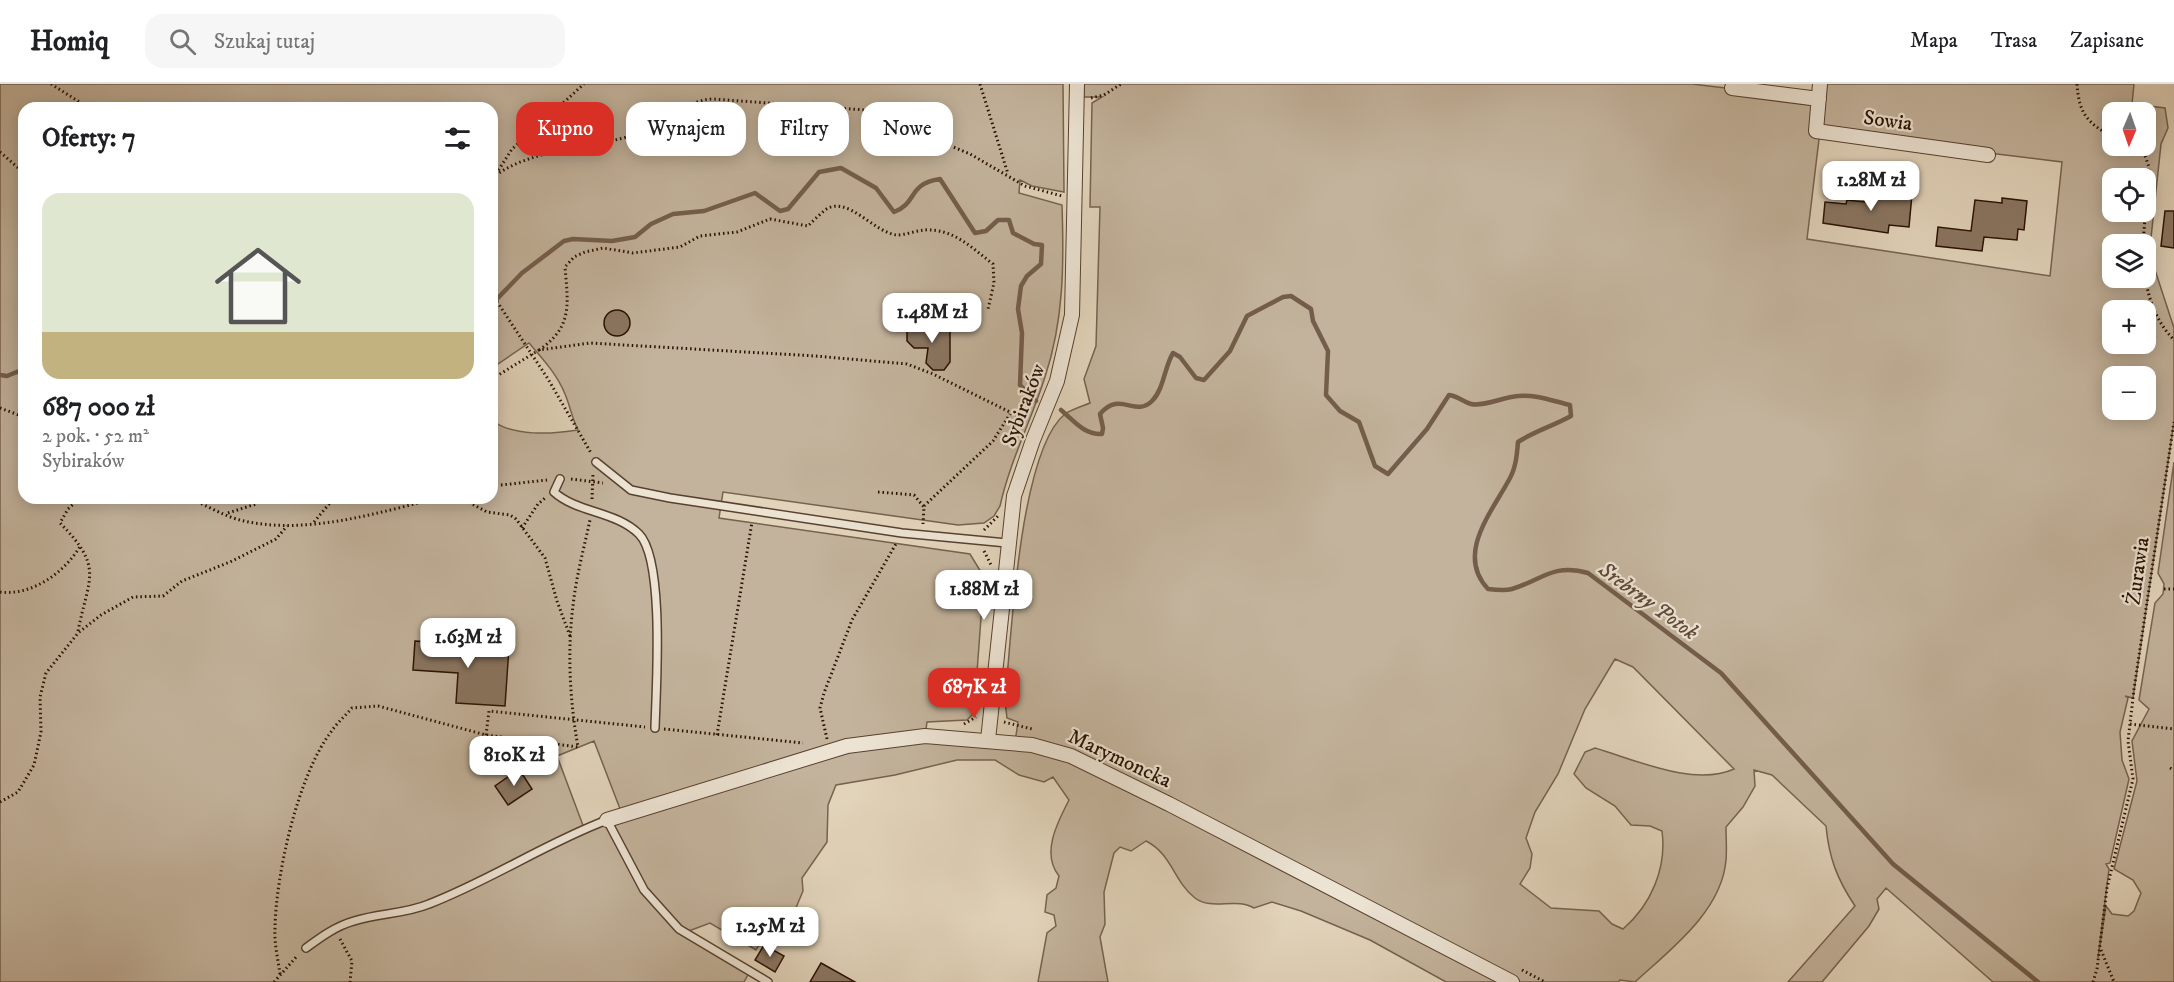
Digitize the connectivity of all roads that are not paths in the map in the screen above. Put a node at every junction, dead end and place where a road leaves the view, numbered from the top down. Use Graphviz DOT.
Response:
graph roads {
  1 [pos="1820,84"];
  2 [pos="1732,88"];
  3 [pos="1076,91"];
  4 [pos="1819,99"];
  5 [pos="1988,154"];
  6 [pos="596,462"];
  7 [pos="560,480"];
  8 [pos="1007,543"];
  9 [pos="655,728"];
  10 [pos="988,740"];
  11 [pos="607,820"];
  12 [pos="306,948"];
  13 [pos="768,982"];
  14 [pos="1512,982"];
  1 -- 4 [label="street, Sowia"];
  2 -- 4 [label="street"];
  3 -- 8 [label="street, Sybiraków"];
  4 -- 5 [label="street, Sowia"];
  6 -- 8 [label="lane"];
  7 -- 9 [label="lane"];
  8 -- 10 [label="street, Sybiraków"];
  10 -- 11 [label="street, Marymoncka"];
  10 -- 14 [label="street, Marymoncka"];
  11 -- 12 [label="lane"];
  11 -- 13 [label="lane"];
}
